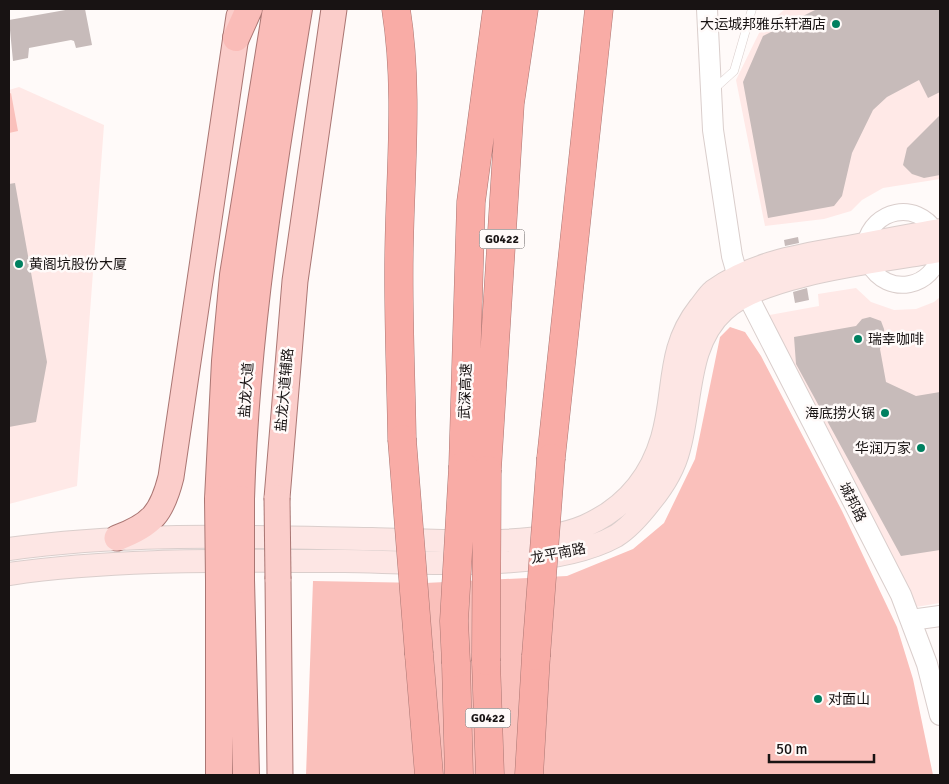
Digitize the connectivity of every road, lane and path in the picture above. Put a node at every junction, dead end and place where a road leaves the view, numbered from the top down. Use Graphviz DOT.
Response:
graph roads {
  1 [pos="240,9"];
  2 [pos="249,9"];
  3 [pos="276,9"];
  4 [pos="299,9"];
  5 [pos="311,9"];
  6 [pos="334,9"];
  7 [pos="497,9"];
  8 [pos="524,9"];
  9 [pos="599,9"];
  10 [pos="707,9"];
  11 [pos="752,9"];
  12 [pos="397,13"];
  13 [pos="236,38"];
  14 [pos="291,56"];
  15 [pos="710,93"];
  16 [pos="939,241"];
  17 [pos="867,254"];
  18 [pos="742,287"];
  19 [pos="475,468"];
  20 [pos="229,499"];
  21 [pos="117,538"];
  22 [pos="9,549"];
  23 [pos="9,574"];
  24 [pos="230,580"];
  25 [pos="940,616"];
  26 [pos="911,620"];
  27 [pos="940,715"];
  28 [pos="218,775"];
  29 [pos="246,775"];
  30 [pos="280,775"];
  31 [pos="429,775"];
  32 [pos="459,775"];
  33 [pos="490,775"];
  34 [pos="529,775"];
  1 -- 13 [label="main road"];
  2 -- 13 [label="highway"];
  3 -- 20 [label="highway, 盐龙大道"];
  4 -- 14 [label="highway, 盐龙大道"];
  5 -- 14 [label="highway"];
  6 -- 30 [label="main road, 盐龙大道辅路, bridge"];
  7 -- 19 [label="highway, 武深高速 / G0422"];
  8 -- 19 [label="highway, 武深高速 / G0422"];
  9 -- 34 [label="highway, bridge"];
  10 -- 15 [label="street, 城邦路"];
  11 -- 15 [label="lane"];
  12 -- 31 [label="highway, bridge"];
  13 -- 21 [label="main road"];
  14 -- 20 [label="highway, 盐龙大道"];
  15 -- 18 [label="street, 城邦路"];
  16 -- 17 [label="main road"];
  16 -- 17 [label="street"];
  17 -- 18 [label="main road, 龙平南路"];
  18 -- 21 [label="main road, 龙平南路"];
  18 -- 23 [label="main road, 龙平南路"];
  18 -- 26 [label="street, 城邦路"];
  19 -- 32 [label="highway, 武深高速 / G0422, bridge"];
  19 -- 33 [label="highway, 武深高速 / G0422, bridge"];
  20 -- 24 [label="highway, 盐龙大道, bridge"];
  21 -- 22 [label="main road, 龙平南路"];
  24 -- 28 [label="highway, 盐龙大道"];
  24 -- 29 [label="highway, 盐龙大道"];
  25 -- 26 [label="street"];
  26 -- 27 [label="street, 城邦路"];
}
